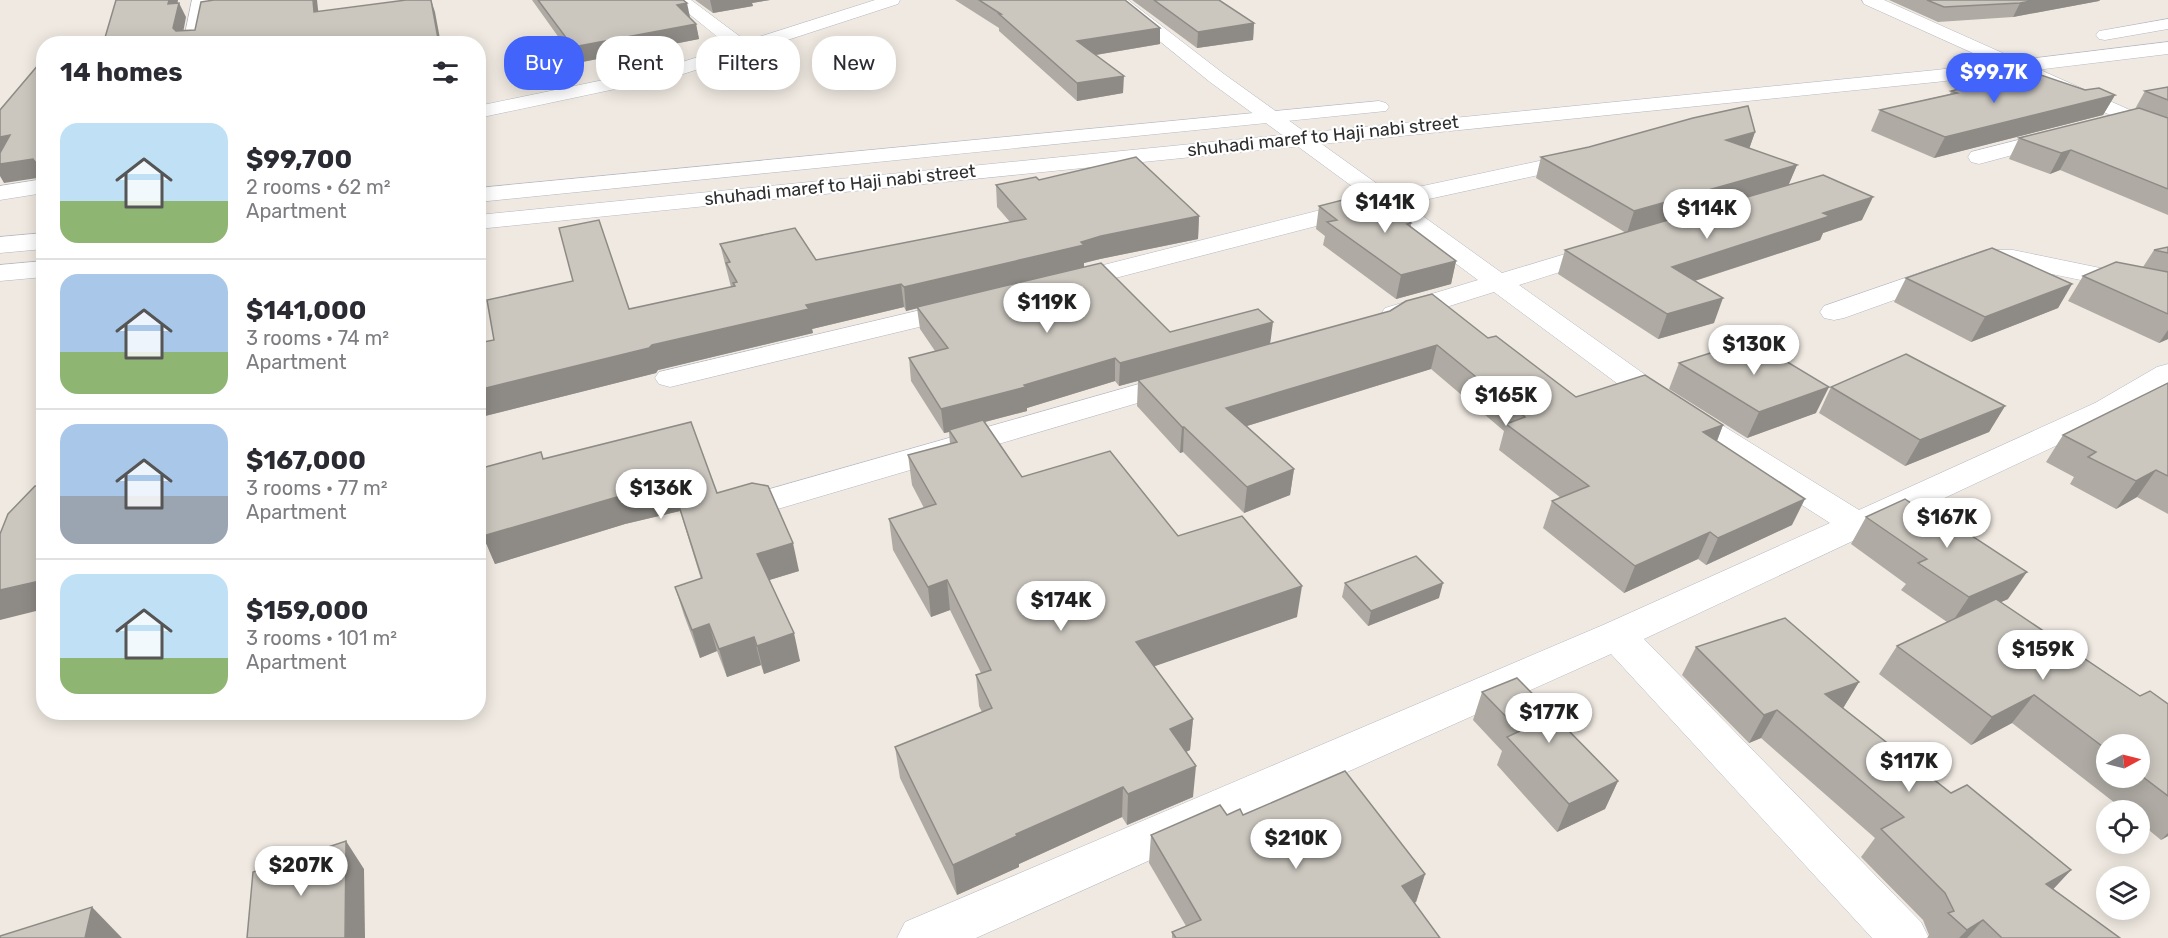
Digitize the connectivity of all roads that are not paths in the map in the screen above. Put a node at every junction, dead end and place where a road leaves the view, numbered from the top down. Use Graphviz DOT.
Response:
graph roads {
  1 [pos="680,0"];
  2 [pos="836,0"];
  3 [pos="892,0"];
  4 [pos="1117,0"];
  5 [pos="1870,0"];
  6 [pos="199,5"];
  7 [pos="220,8"];
  8 [pos="858,11"];
  9 [pos="2168,24"];
  10 [pos="193,36"];
  11 [pos="727,36"];
  12 [pos="780,36"];
  13 [pos="2082,38"];
  14 [pos="2168,48"];
  15 [pos="1980,49"];
  16 [pos="1945,53"];
  17 [pos="2016,56"];
  18 [pos="696,63"];
  19 [pos="1403,105"];
  20 [pos="2132,109"];
  21 [pos="486,110"];
  22 [pos="1273,117"];
  23 [pos="2168,135"];
  24 [pos="1301,138"];
  25 [pos="1604,152"];
  26 [pos="1979,157"];
  27 [pos="36,187"];
  28 [pos="0,193"];
  29 [pos="486,194"];
  30 [pos="1386,201"];
  31 [pos="486,221"];
  32 [pos="36,242"];
  33 [pos="0,245"];
  34 [pos="1621,245"];
  35 [pos="36,270"];
  36 [pos="0,273"];
  37 [pos="1497,282"];
  38 [pos="1037,290"];
  39 [pos="2168,290"];
  40 [pos="991,302"];
  41 [pos="1833,312"];
  42 [pos="1375,327"];
  43 [pos="1208,373"];
  44 [pos="2168,373"];
  45 [pos="670,378"];
  46 [pos="771,500"];
  47 [pos="1855,523"];
  48 [pos="1617,635"];
  49 [pos="922,938"];
  50 [pos="1904,938"];
  1 -- 11 [label="street"];
  2 -- 8 [label="street"];
  3 -- 8 [label="street"];
  4 -- 22 [label="street"];
  5 -- 15 [label="street"];
  6 -- 7 [label="street"];
  6 -- 10 [label="street"];
  8 -- 12 [label="street"];
  9 -- 13 [label="street"];
  14 -- 17 [label="street, shuhadi maref to Haji nabi street"];
  15 -- 16 [label="street"];
  15 -- 17 [label="street"];
  17 -- 20 [label="street"];
  17 -- 24 [label="street, shuhadi maref to Haji nabi street"];
  18 -- 21 [label="street"];
  19 -- 22 [label="street"];
  20 -- 23 [label="street"];
  20 -- 26 [label="street"];
  22 -- 24 [label="street"];
  22 -- 29 [label="street"];
  24 -- 30 [label="street"];
  24 -- 31 [label="street, shuhadi maref to Haji nabi street"];
  25 -- 30 [label="street"];
  27 -- 28 [label="street"];
  30 -- 37 [label="street"];
  30 -- 38 [label="street"];
  32 -- 33 [label="street"];
  34 -- 37 [label="street"];
  35 -- 36 [label="street"];
  37 -- 42 [label="street"];
  37 -- 47 [label="street"];
  39 -- 41 [label="street"];
  40 -- 45 [label="street"];
  43 -- 46 [label="street"];
  44 -- 47 [label="street"];
  47 -- 48 [label="street"];
  48 -- 49 [label="street"];
  48 -- 50 [label="street"];
}
